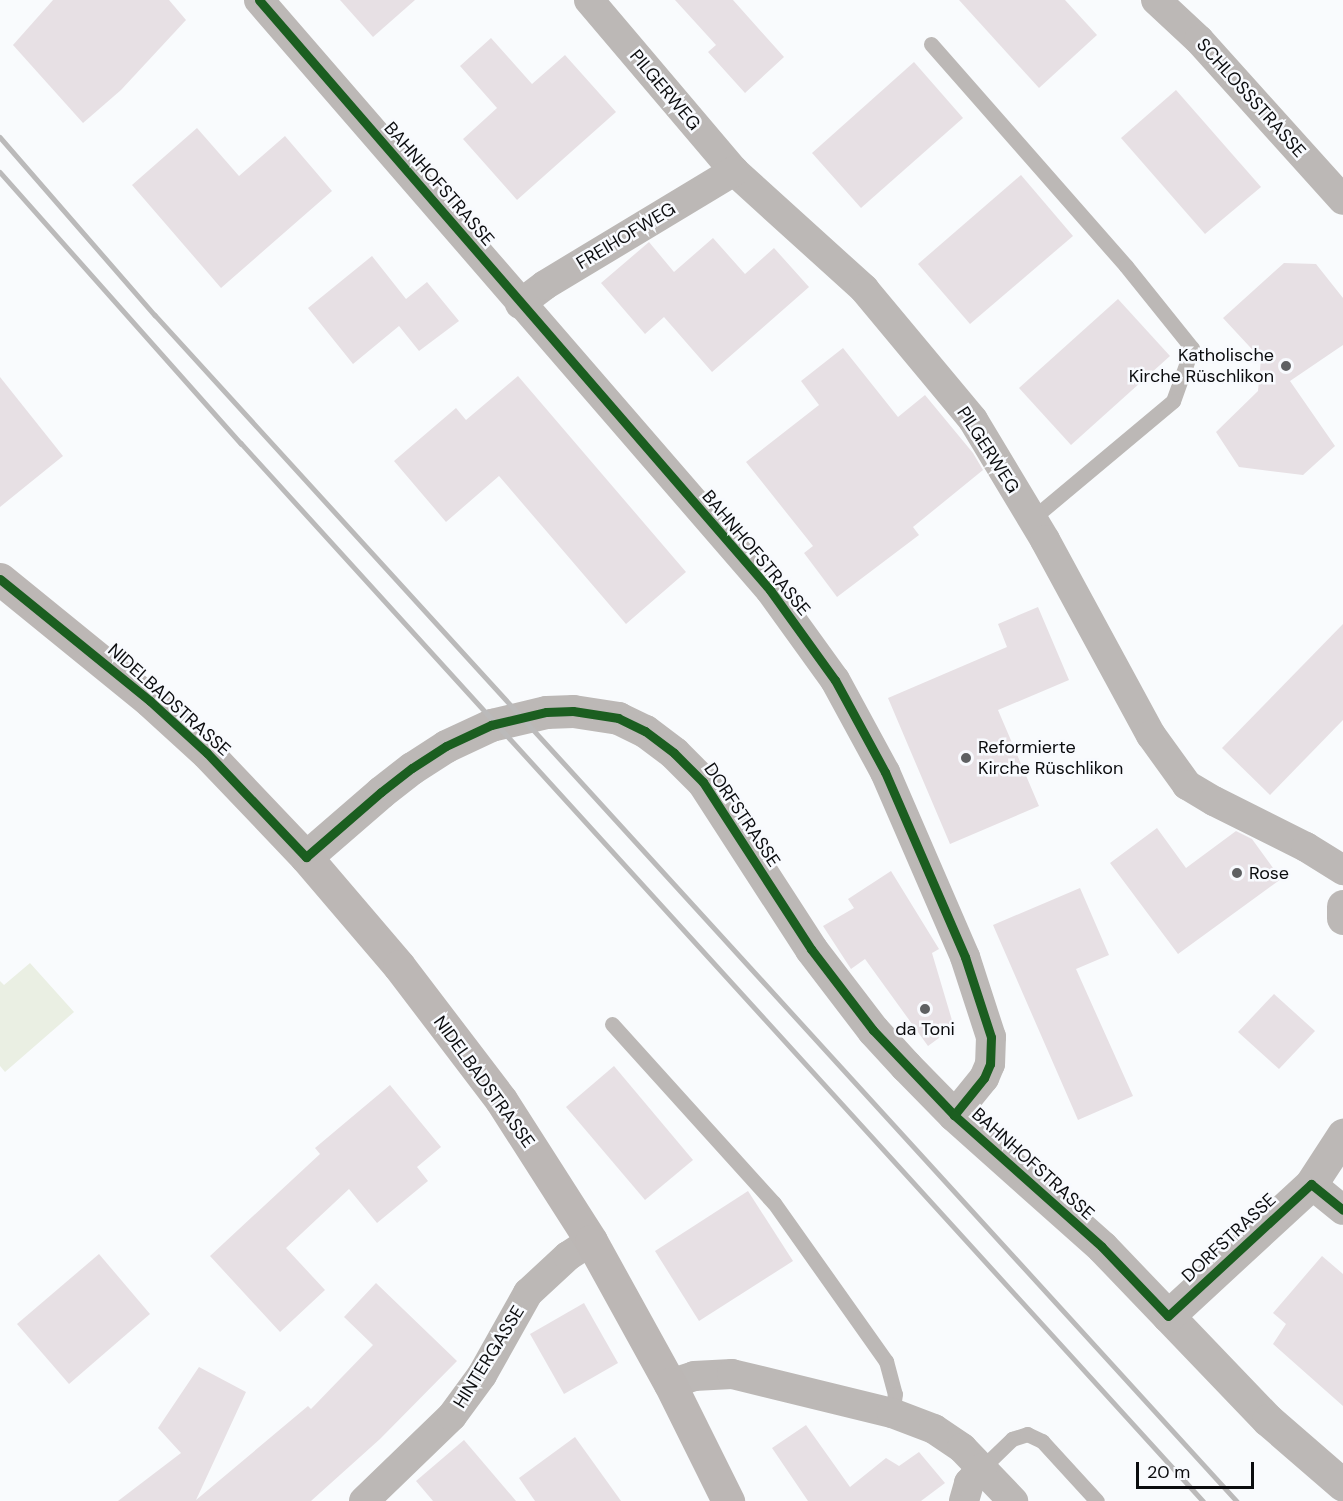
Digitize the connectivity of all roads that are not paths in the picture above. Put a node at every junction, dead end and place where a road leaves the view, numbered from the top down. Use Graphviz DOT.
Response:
graph roads {
  1 [pos="259,0"];
  2 [pos="589,0"];
  3 [pos="1156,0"];
  4 [pos="931,44"];
  5 [pos="734,171"];
  6 [pos="1343,200"];
  7 [pos="520,304"];
  8 [pos="1032,519"];
  9 [pos="0,579"];
  10 [pos="306,857"];
  11 [pos="1343,870"];
  12 [pos="1343,906"];
  13 [pos="1343,918"];
  14 [pos="612,1024"];
  15 [pos="954,1115"];
  16 [pos="1343,1135"];
  17 [pos="1311,1184"];
  18 [pos="1343,1210"];
  19 [pos="591,1240"];
  20 [pos="1168,1316"];
  21 [pos="670,1384"];
  22 [pos="892,1413"];
  23 [pos="982,1468"];
  24 [pos="1343,1485"];
  25 [pos="364,1501"];
  26 [pos="728,1501"];
  27 [pos="964,1501"];
  28 [pos="1012,1501"];
  29 [pos="1096,1501"];
  1 -- 7 [label="street, BAHNHOFSTRASSE"];
  2 -- 5 [label="street, PILGERWEG"];
  3 -- 6 [label="street, SCHLOSSSTRASSE"];
  4 -- 8 [label="lane"];
  5 -- 7 [label="street, FREIHOFWEG"];
  5 -- 8 [label="street, PILGERWEG"];
  7 -- 15 [label="street, BAHNHOFSTRASSE"];
  8 -- 11 [label="street, PILGERWEG"];
  9 -- 10 [label="main road, NIDELBADSTRASSE"];
  10 -- 15 [label="street, DORFSTRASSE"];
  10 -- 19 [label="main road, NIDELBADSTRASSE"];
  12 -- 13 [label="street"];
  14 -- 22 [label="lane"];
  15 -- 20 [label="street, BAHNHOFSTRASSE"];
  16 -- 17 [label="street, DORFSTRASSE"];
  17 -- 18 [label="street"];
  17 -- 20 [label="street, DORFSTRASSE"];
  19 -- 21 [label="main road, NIDELBADSTRASSE"];
  19 -- 25 [label="street, HINTERGASSE"];
  20 -- 24 [label="street, BAHNHOFSTRASSE"];
  21 -- 22 [label="street"];
  21 -- 26 [label="main road, NIDELBADSTRASSE"];
  22 -- 23 [label="street"];
  23 -- 27 [label="street"];
  23 -- 28 [label="street"];
  23 -- 29 [label="lane"];
}
